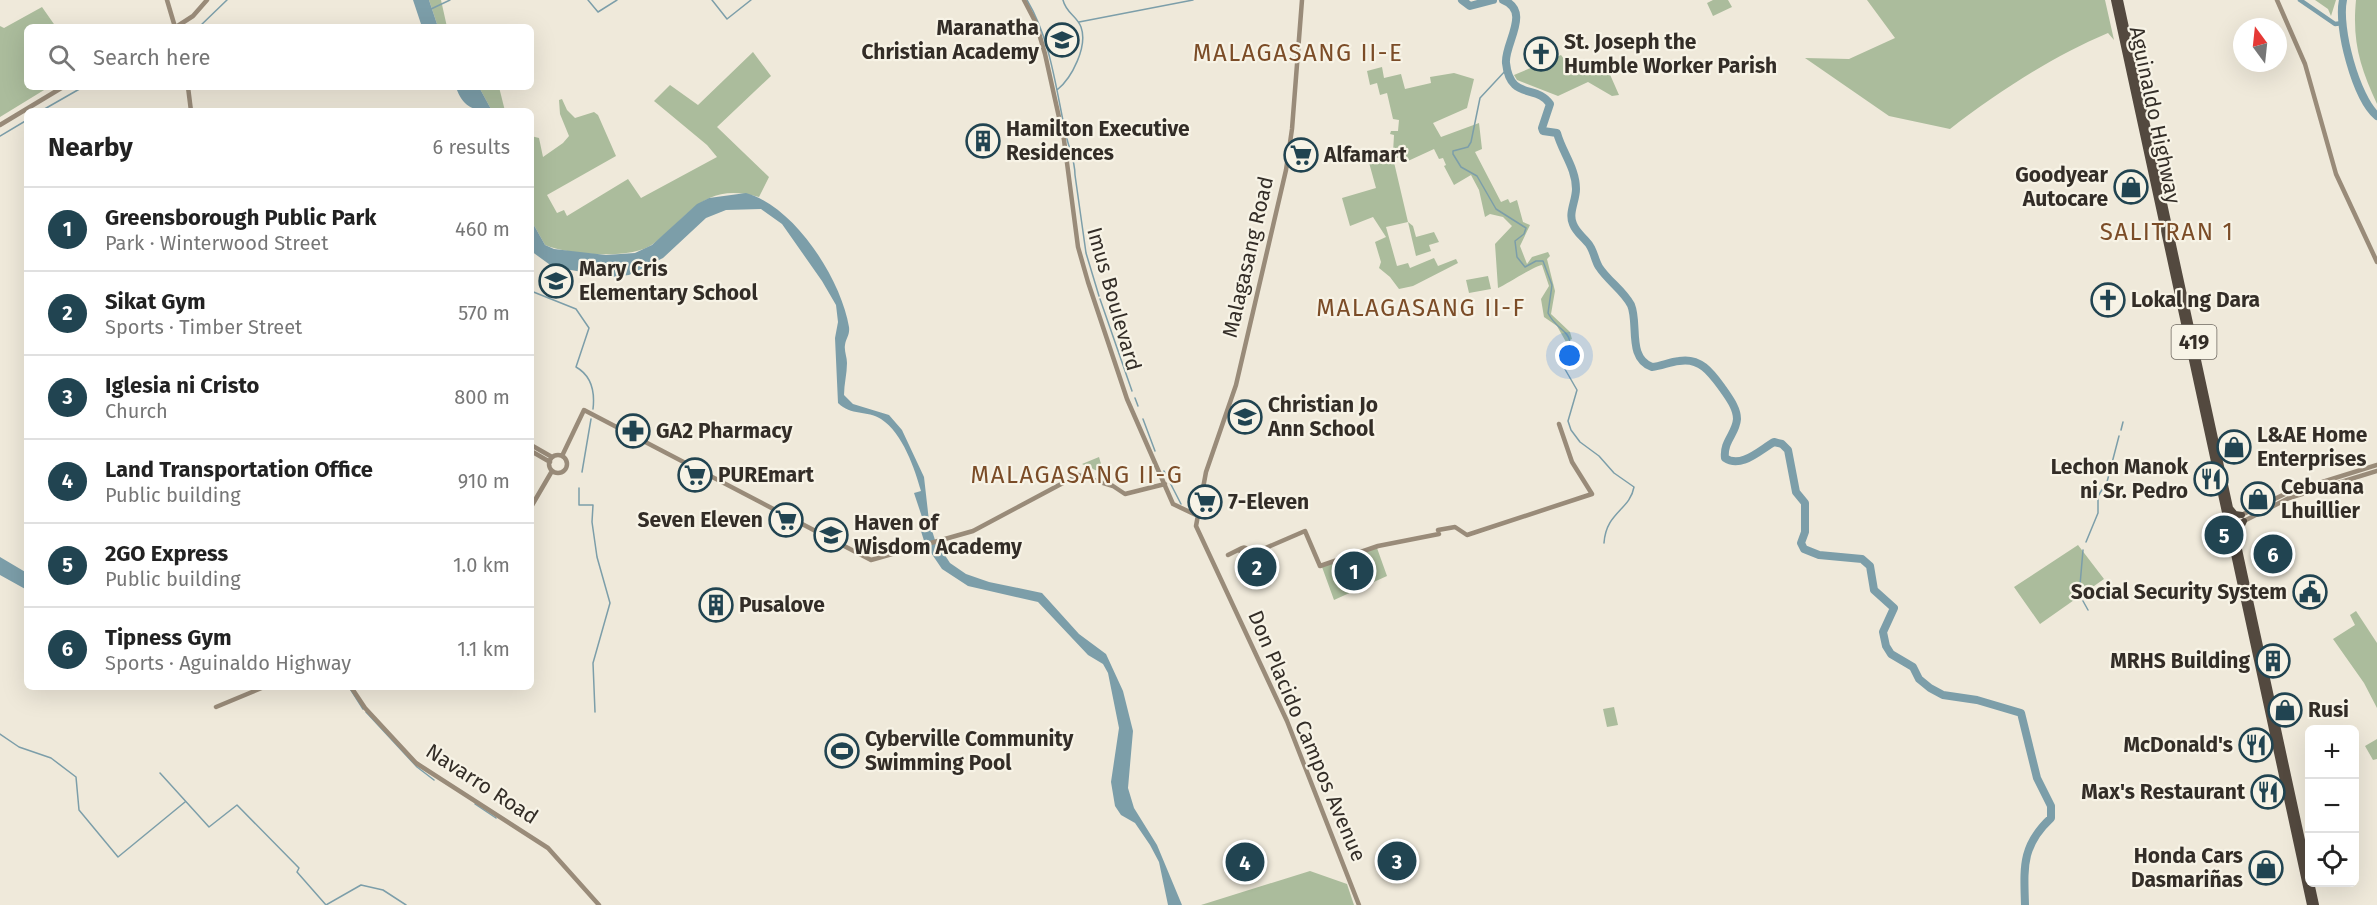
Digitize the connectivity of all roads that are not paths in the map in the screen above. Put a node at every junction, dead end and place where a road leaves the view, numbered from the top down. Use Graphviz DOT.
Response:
graph roads {
  1 [pos="167,0"];
  2 [pos="207,0"];
  3 [pos="1024,0"];
  4 [pos="1302,0"];
  5 [pos="2114,0"];
  6 [pos="2120,0"];
  7 [pos="2277,0"];
  8 [pos="174,24"];
  9 [pos="180,24"];
  10 [pos="2129,58"];
  11 [pos="58,90"];
  12 [pos="188,90"];
  13 [pos="28,108"];
  14 [pos="192,108"];
  15 [pos="24,111"];
  16 [pos="0,125"];
  17 [pos="2377,262"];
  18 [pos="1559,424"];
  19 [pos="534,447"];
  20 [pos="534,452"];
  21 [pos="562,456"];
  22 [pos="551,460"];
  23 [pos="2377,465"];
  24 [pos="552,471"];
  25 [pos="2377,471"];
  26 [pos="1165,484"];
  27 [pos="534,502"];
  28 [pos="2229,508"];
  29 [pos="1196,516"];
  30 [pos="2243,518"];
  31 [pos="2230,522"];
  32 [pos="1242,551"];
  33 [pos="2242,564"];
  34 [pos="257,690"];
  35 [pos="353,690"];
  36 [pos="216,707"];
  37 [pos="2305,854"];
  38 [pos="2312,887"];
  39 [pos="599,905"];
  40 [pos="1359,905"];
  41 [pos="2310,905"];
  42 [pos="2316,905"];
  1 -- 8 [label="street"];
  2 -- 9 [label="street"];
  3 -- 26 [label="street, Imus Boulevard"];
  4 -- 29 [label="street, Malagasang Road"];
  5 -- 10 [label="highway, Aguinaldo Highway / 419"];
  6 -- 10 [label="highway, Aguinaldo Highway / 419"];
  7 -- 17 [label="street"];
  10 -- 28 [label="highway, Aguinaldo Highway / 419"];
  10 -- 31 [label="highway, Aguinaldo Highway / 419"];
  11 -- 13 [label="street"];
  12 -- 14 [label="street"];
  15 -- 16 [label="street"];
  18 -- 32 [label="street"];
  19 -- 22 [label="street"];
  20 -- 22 [label="street"];
  21 -- 22 [label="street"];
  21 -- 24 [label="street"];
  21 -- 26 [label="street"];
  22 -- 24 [label="street"];
  23 -- 30 [label="street"];
  24 -- 27 [label="street"];
  25 -- 30 [label="street"];
  26 -- 29 [label="street, Imus Boulevard"];
  28 -- 30 [label="highway"];
  28 -- 31 [label="highway, Aguinaldo Highway / 419"];
  29 -- 40 [label="street, Don Placido Campos Avenue"];
  30 -- 31 [label="street"];
  30 -- 33 [label="highway"];
  31 -- 33 [label="highway, Aguinaldo Highway / 419"];
  31 -- 41 [label="highway, Aguinaldo Highway / 419"];
  33 -- 37 [label="highway, Aguinaldo Highway / 419"];
  34 -- 36 [label="street"];
  35 -- 39 [label="street, Navarro Road"];
  38 -- 42 [label="highway"];
}
